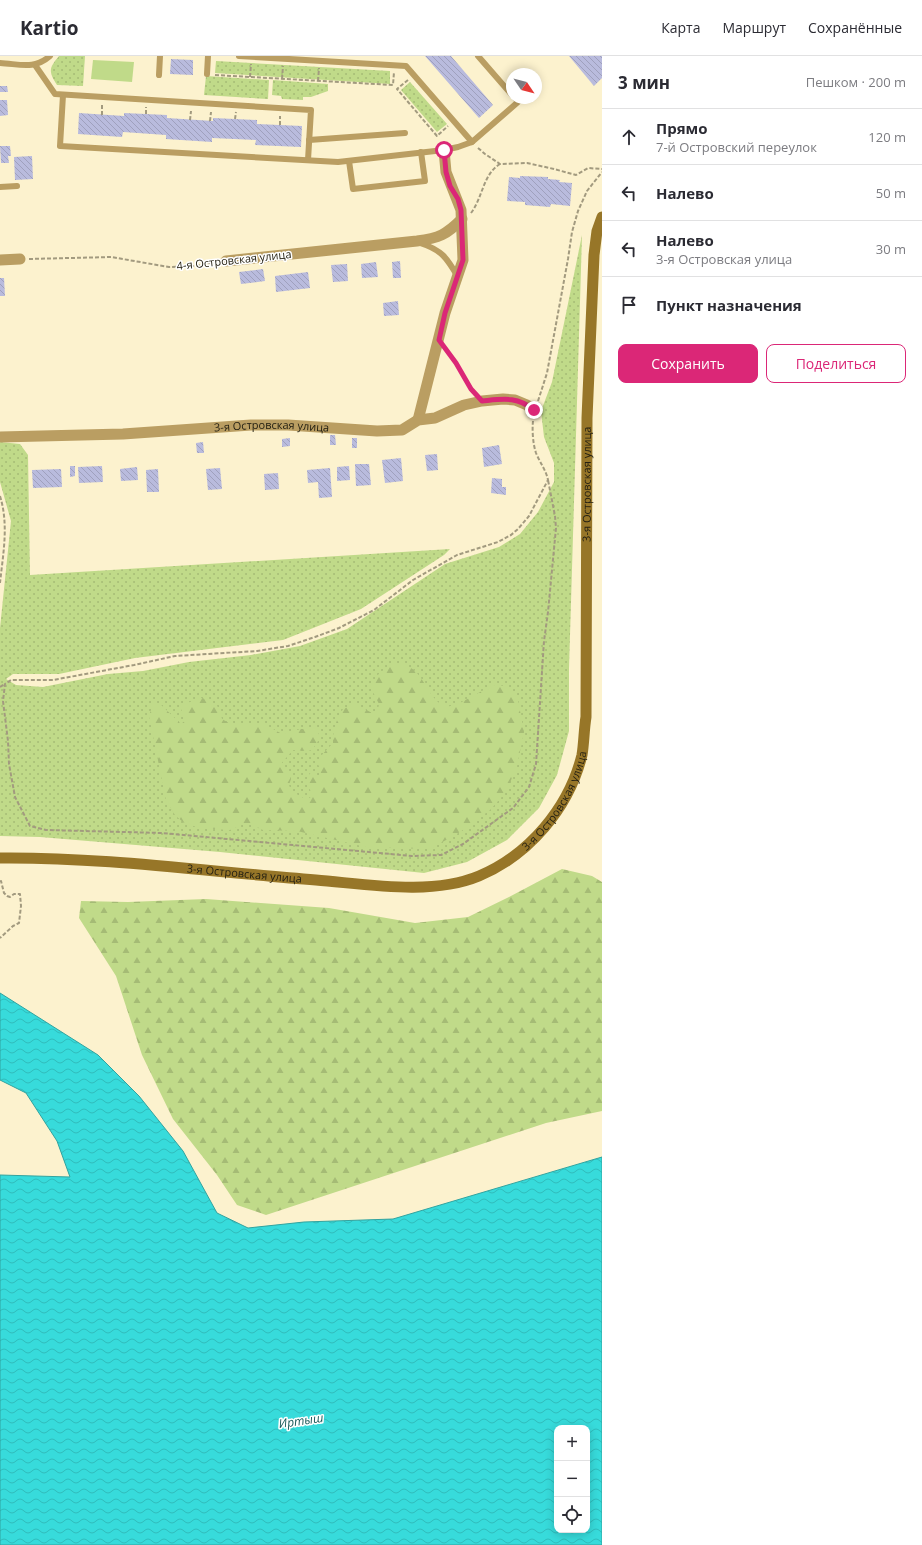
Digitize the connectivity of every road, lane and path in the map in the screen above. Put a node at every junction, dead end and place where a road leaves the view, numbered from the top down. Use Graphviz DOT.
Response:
graph roads {
  1 [pos="50,56"];
  2 [pos="160,56"];
  3 [pos="208,56"];
  4 [pos="239,56"];
  5 [pos="478,56"];
  6 [pos="252,57"];
  7 [pos="284,59"];
  8 [pos="319,61"];
  9 [pos="0,63"];
  10 [pos="35,65"];
  11 [pos="394,65"];
  12 [pos="207,74"];
  13 [pos="159,75"];
  14 [pos="414,75"];
  15 [pos="250,77"];
  16 [pos="282,79"];
  17 [pos="318,81"];
  18 [pos="393,86"];
  19 [pos="506,88"];
  20 [pos="397,89"];
  21 [pos="63,95"];
  22 [pos="96,104"];
  23 [pos="516,104"];
  24 [pos="139,106"];
  25 [pos="198,110"];
  26 [pos="204,110"];
  27 [pos="211,111"];
  28 [pos="217,111"];
  29 [pos="230,112"];
  30 [pos="236,112"];
  31 [pos="243,113"];
  32 [pos="146,114"];
  33 [pos="102,115"];
  34 [pos="280,115"];
  35 [pos="235,119"];
  36 [pos="190,120"];
  37 [pos="210,121"];
  38 [pos="454,121"];
  39 [pos="280,125"];
  40 [pos="405,134"];
  41 [pos="309,140"];
  42 [pos="472,142"];
  43 [pos="444,150"];
  44 [pos="421,152"];
  45 [pos="308,160"];
  46 [pos="349,161"];
  47 [pos="500,164"];
  48 [pos="602,169"];
  49 [pos="602,172"];
  50 [pos="17,186"];
  51 [pos="0,187"];
  52 [pos="602,217"];
  53 [pos="462,220"];
  54 [pos="417,242"];
  55 [pos="20,259"];
  56 [pos="0,260"];
  57 [pos="226,261"];
  58 [pos="458,276"];
  59 [pos="439,340"];
  60 [pos="482,401"];
  61 [pos="534,410"];
  62 [pos="418,420"];
  63 [pos="0,437"];
  64 [pos="548,480"];
  65 [pos="0,496"];
  66 [pos="0,583"];
  67 [pos="4,684"];
  68 [pos="0,687"];
  69 [pos="0,858"];
  70 [pos="1,881"];
  71 [pos="0,938"];
  1 -- 10 [label="lane"];
  2 -- 13 [label="lane"];
  3 -- 12 [label="lane"];
  4 -- 6 [label="lane"];
  5 -- 19 [label="lane"];
  6 -- 7 [label="lane"];
  6 -- 15 [label="path"];
  7 -- 8 [label="lane"];
  7 -- 16 [label="path"];
  8 -- 11 [label="lane"];
  8 -- 17 [label="path"];
  9 -- 10 [label="lane"];
  10 -- 21 [label="lane"];
  11 -- 14 [label="lane"];
  11 -- 18 [label="path"];
  12 -- 15 [label="path"];
  14 -- 20 [label="path"];
  14 -- 38 [label="lane"];
  15 -- 16 [label="path"];
  16 -- 17 [label="path"];
  17 -- 18 [label="path"];
  18 -- 20 [label="path"];
  20 -- 38 [label="path"];
  21 -- 41 [label="lane"];
  21 -- 45 [label="lane"];
  22 -- 33 [label="path"];
  23 -- 42 [label="lane"];
  24 -- 32 [label="path"];
  25 -- 36 [label="path"];
  26 -- 27 [label="path"];
  27 -- 28 [label="path"];
  27 -- 37 [label="path"];
  29 -- 30 [label="path"];
  30 -- 31 [label="path"];
  30 -- 35 [label="path"];
  34 -- 39 [label="path"];
  38 -- 42 [label="lane"];
  40 -- 41 [label="lane"];
  41 -- 45 [label="lane"];
  42 -- 43 [label="lane"];
  42 -- 47 [label="path"];
  43 -- 44 [label="lane"];
  43 -- 53 [label="street"];
  44 -- 46 [label="lane"];
  44 -- 46 [label="lane"];
  45 -- 46 [label="lane"];
  47 -- 48 [label="path"];
  47 -- 53 [label="path"];
  49 -- 61 [label="path"];
  50 -- 51 [label="lane"];
  52 -- 69 [label="main road, 3-я Островская улица"];
  53 -- 54 [label="street, 4-я Островская улица"];
  53 -- 58 [label="street"];
  54 -- 57 [label="street, 4-я Островская улица"];
  54 -- 58 [label="lane"];
  55 -- 56 [label="street"];
  55 -- 57 [label="path, 4-я Островская улица"];
  58 -- 59 [label="street"];
  59 -- 60 [label="path"];
  59 -- 62 [label="street"];
  60 -- 61 [label="street, 3-я Островская улица"];
  60 -- 62 [label="street, 3-я Островская улица"];
  61 -- 64 [label="path"];
  62 -- 63 [label="street, 3-я Островская улица"];
  64 -- 67 [label="path"];
  64 -- 67 [label="path"];
  65 -- 66 [label="path"];
  67 -- 68 [label="path"];
  70 -- 71 [label="path"];
}
